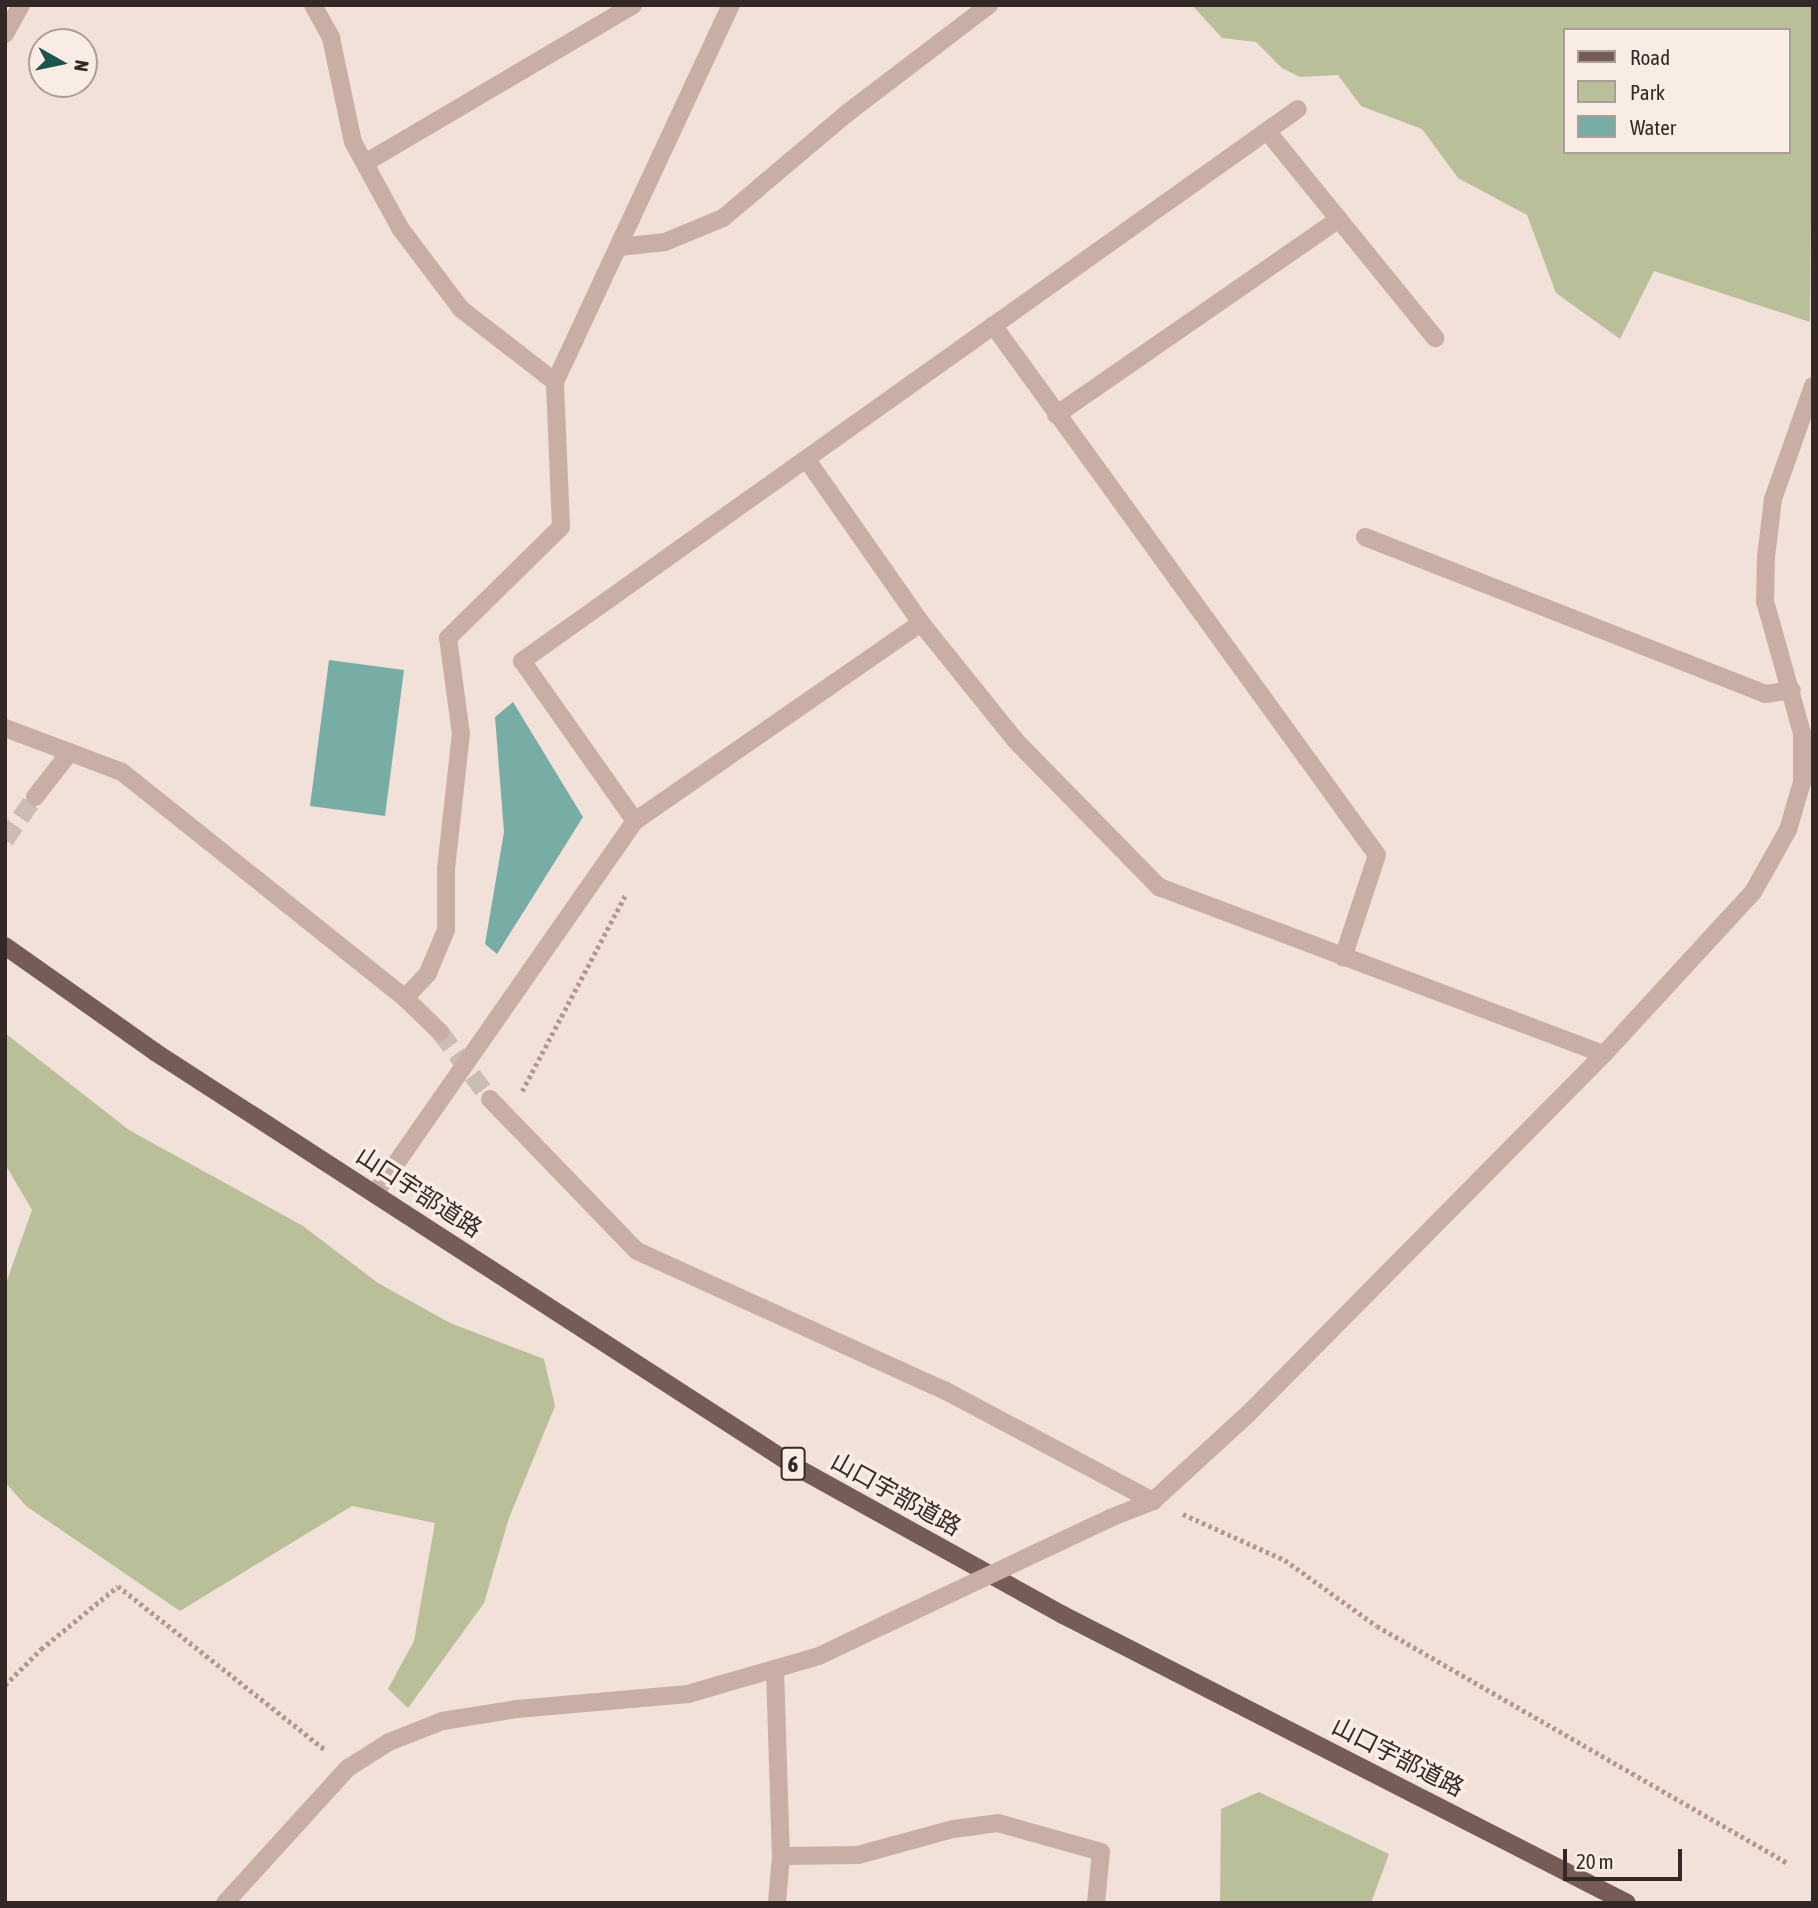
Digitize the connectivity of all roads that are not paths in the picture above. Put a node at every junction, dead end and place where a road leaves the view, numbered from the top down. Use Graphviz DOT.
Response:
graph roads {
  1 [pos="21,5"];
  2 [pos="313,5"];
  3 [pos="633,5"];
  4 [pos="731,5"];
  5 [pos="989,5"];
  6 [pos="5,34"];
  7 [pos="1298,109"];
  8 [pos="1267,131"];
  9 [pos="365,163"];
  10 [pos="1339,219"];
  11 [pos="620,247"];
  12 [pos="993,326"];
  13 [pos="1435,338"];
  14 [pos="555,382"];
  15 [pos="1813,386"];
  16 [pos="1056,415"];
  17 [pos="807,460"];
  18 [pos="1365,537"];
  19 [pos="921,623"];
  20 [pos="1792,690"];
  21 [pos="5,728"];
  22 [pos="70,752"];
  23 [pos="35,797"];
  24 [pos="635,821"];
  25 [pos="5,946"];
  26 [pos="1343,958"];
  27 [pos="405,998"];
  28 [pos="440,1032"];
  29 [pos="1604,1054"];
  30 [pos="491,1099"];
  31 [pos="376,1192"];
  32 [pos="1153,1501"];
  33 [pos="775,1669"];
  34 [pos="780,1856"];
  35 [pos="225,1903"];
  36 [pos="777,1903"];
  37 [pos="1096,1903"];
  38 [pos="1627,1903"];
  1 -- 6 [label="street"];
  2 -- 9 [label="street"];
  3 -- 9 [label="street"];
  4 -- 11 [label="street"];
  5 -- 11 [label="street"];
  7 -- 8 [label="street"];
  8 -- 10 [label="street"];
  8 -- 12 [label="street"];
  9 -- 14 [label="street"];
  10 -- 13 [label="street"];
  10 -- 16 [label="street"];
  11 -- 14 [label="street"];
  12 -- 16 [label="street"];
  12 -- 17 [label="street"];
  14 -- 27 [label="street"];
  15 -- 20 [label="street"];
  16 -- 26 [label="street"];
  17 -- 19 [label="street"];
  17 -- 24 [label="street"];
  18 -- 20 [label="street"];
  19 -- 24 [label="street"];
  19 -- 26 [label="street"];
  20 -- 29 [label="street"];
  21 -- 22 [label="street"];
  22 -- 23 [label="street"];
  22 -- 27 [label="street"];
  24 -- 31 [label="street"];
  25 -- 31 [label="main road, 山口宇部道路 / 6"];
  26 -- 29 [label="street"];
  27 -- 28 [label="street"];
  29 -- 32 [label="street"];
  30 -- 32 [label="street"];
  31 -- 38 [label="main road, 山口宇部道路 / 6"];
  32 -- 33 [label="street, bridge"];
  33 -- 34 [label="street"];
  33 -- 35 [label="street"];
  34 -- 36 [label="street"];
  34 -- 37 [label="street"];
}
